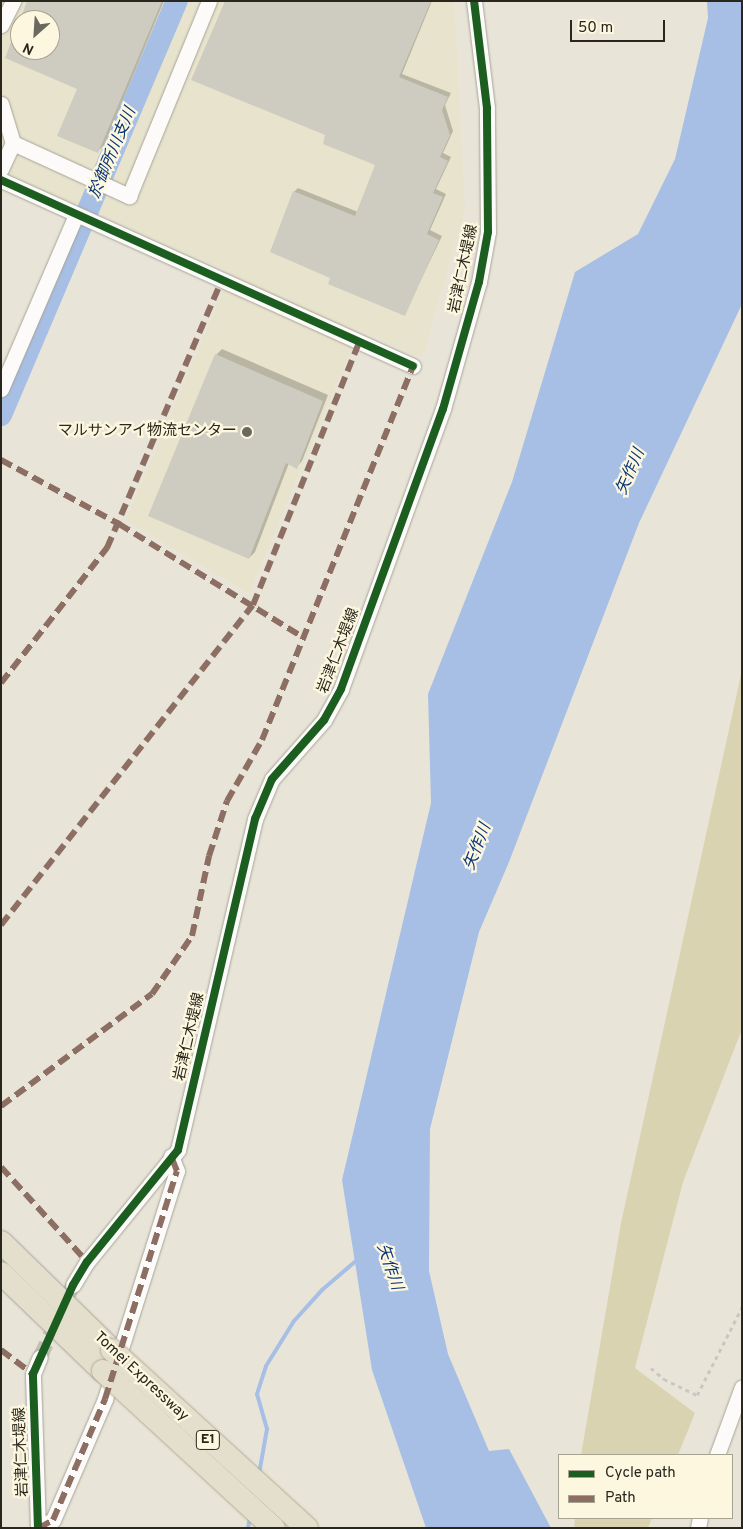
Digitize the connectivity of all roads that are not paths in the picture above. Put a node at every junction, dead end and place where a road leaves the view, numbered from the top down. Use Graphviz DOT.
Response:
graph roads {
  1 [pos="13,1"];
  2 [pos="209,1"];
  3 [pos="474,1"];
  4 [pos="1,25"];
  5 [pos="1,104"];
  6 [pos="13,143"];
  7 [pos="1,168"];
  8 [pos="1,180"];
  9 [pos="76,215"];
  10 [pos="412,366"];
  11 [pos="1,389"];
  12 [pos="171,1156"];
  13 [pos="1,1242"];
  14 [pos="1,1273"];
  15 [pos="73,1285"];
  16 [pos="40,1357"];
  17 [pos="742,1387"];
  18 [pos="717,1454"];
  19 [pos="39,1528"];
  20 [pos="274,1528"];
  21 [pos="307,1528"];
  1 -- 4 [label="street"];
  2 -- 6 [label="street"];
  3 -- 12 [label="street, 岩津仁木堤線"];
  5 -- 6 [label="street"];
  6 -- 7 [label="street"];
  8 -- 9 [label="street"];
  9 -- 10 [label="street"];
  9 -- 11 [label="street"];
  12 -- 15 [label="street, 岩津仁木堤線"];
  12 -- 19 [label="street"];
  13 -- 21 [label="highway, Tomei Expressway / E1, bridge"];
  14 -- 20 [label="highway, Tomei Expressway / E1, bridge"];
  16 -- 19 [label="street, 岩津仁木堤線"];
  17 -- 18 [label="street"];
}
